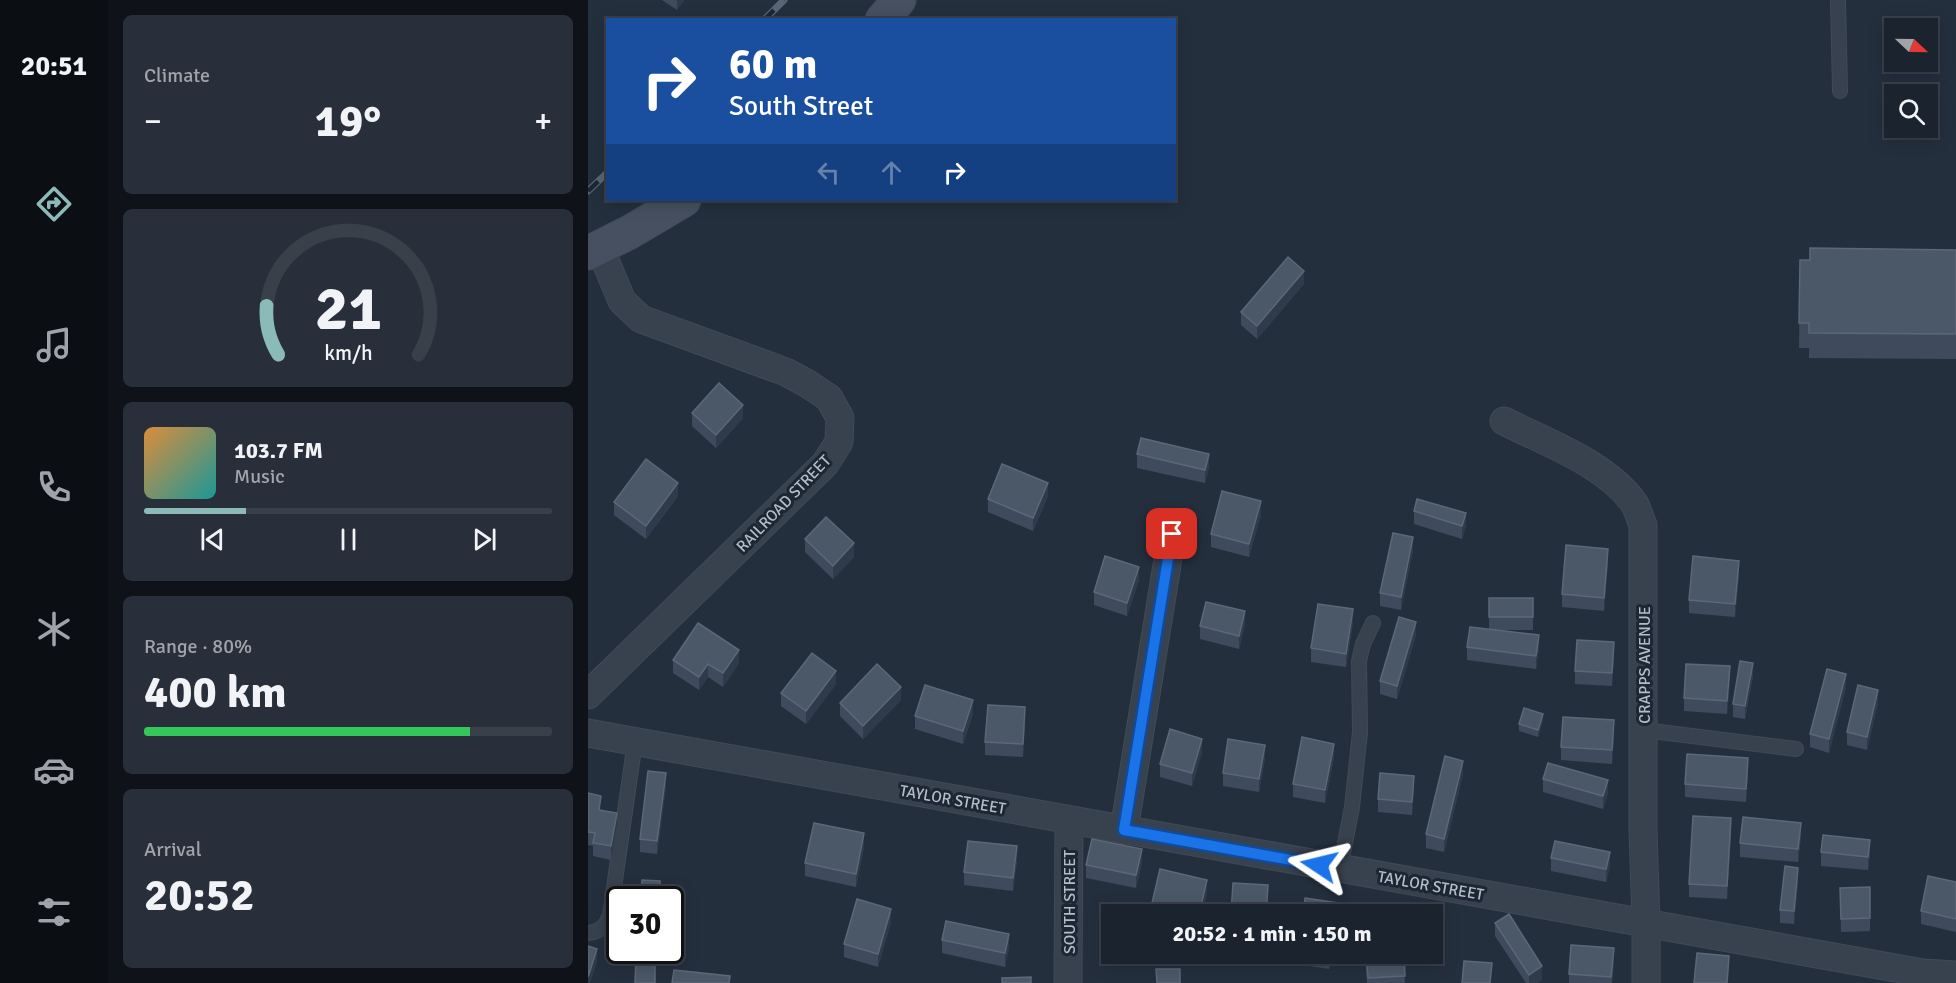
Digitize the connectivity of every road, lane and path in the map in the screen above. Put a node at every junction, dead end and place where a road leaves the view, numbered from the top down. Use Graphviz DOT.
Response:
graph roads {
  1 [pos="899,0"];
  2 [pos="1838,0"];
  3 [pos="884,18"];
  4 [pos="1840,91"];
  5 [pos="682,201"];
  6 [pos="594,251"];
  7 [pos="1504,421"];
  8 [pos="1172,534"];
  9 [pos="1373,624"];
  10 [pos="588,695"];
  11 [pos="1644,729"];
  12 [pos="588,733"];
  13 [pos="635,742"];
  14 [pos="1796,749"];
  15 [pos="1069,820"];
  16 [pos="1124,830"];
  17 [pos="1340,869"];
  18 [pos="1646,924"];
  19 [pos="588,933"];
  20 [pos="1956,975"];
  21 [pos="1068,983"];
  22 [pos="1646,983"];
  1 -- 3 [label="street"];
  2 -- 4 [label="lane"];
  5 -- 6 [label="street"];
  6 -- 10 [label="street, RAILROAD STREET"];
  7 -- 11 [label="street, CRAPPS AVENUE"];
  8 -- 16 [label="street"];
  9 -- 17 [label="lane"];
  11 -- 14 [label="lane"];
  11 -- 18 [label="street, CRAPPS AVENUE"];
  12 -- 13 [label="street, TAYLOR STREET"];
  13 -- 15 [label="street, TAYLOR STREET"];
  13 -- 19 [label="lane"];
  15 -- 16 [label="street, TAYLOR STREET"];
  15 -- 21 [label="street, SOUTH STREET"];
  16 -- 17 [label="street, TAYLOR STREET"];
  17 -- 18 [label="street, TAYLOR STREET"];
  18 -- 20 [label="street, TAYLOR STREET"];
  18 -- 22 [label="street, CRAPPS AVENUE"];
}
